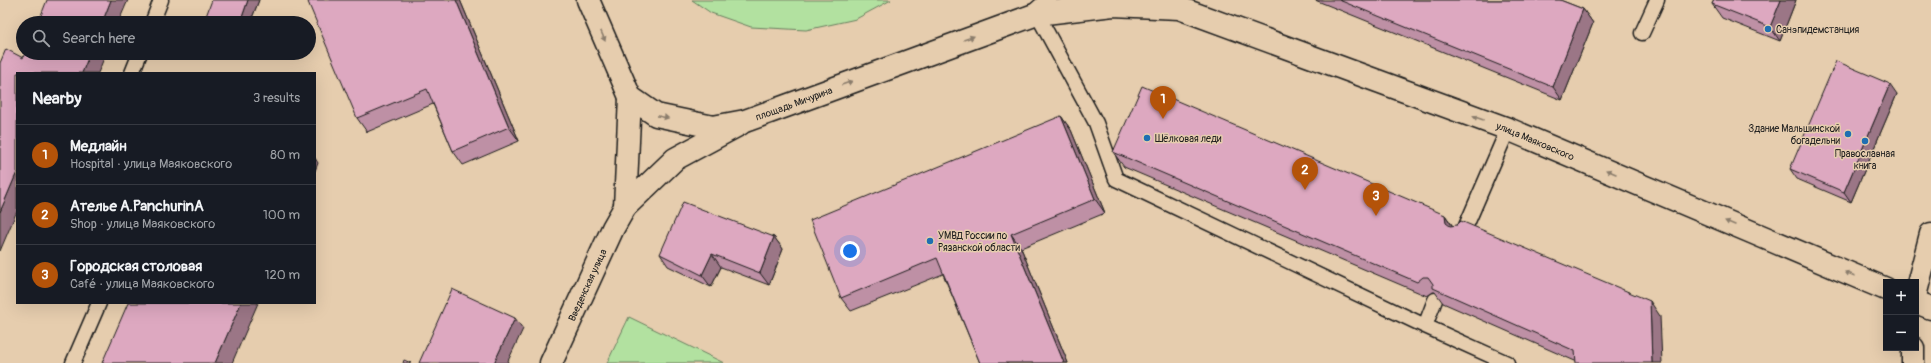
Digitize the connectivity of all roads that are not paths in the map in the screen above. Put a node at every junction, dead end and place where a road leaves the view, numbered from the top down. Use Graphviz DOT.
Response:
graph roads {
  1 [pos="161,0"];
  2 [pos="588,0"];
  3 [pos="1657,0"];
  4 [pos="1174,4"];
  5 [pos="1045,7"];
  6 [pos="155,16"];
  7 [pos="1642,32"];
  8 [pos="137,60"];
  9 [pos="132,72"];
  10 [pos="630,97"];
  11 [pos="745,121"];
  12 [pos="1508,129"];
  13 [pos="625,207"];
  14 [pos="1463,233"];
  15 [pos="1931,234"];
  16 [pos="1919,280"];
  17 [pos="1883,288"];
  18 [pos="1435,300"];
  19 [pos="1919,303"];
  20 [pos="100,304"];
  21 [pos="1931,308"];
  22 [pos="1425,326"];
  23 [pos="1913,351"];
  24 [pos="73,363"];
  25 [pos="551,363"];
  26 [pos="1507,363"];
  27 [pos="1913,363"];
  1 -- 6 [label="lane"];
  2 -- 10 [label="street, one-way"];
  3 -- 7 [label="lane"];
  4 -- 5 [label="street, улица Маяковского"];
  12 -- 4 [label="street, улица Маяковского, one-way"];
  11 -- 5 [label="street, площадь Мичурина, one-way"];
  5 -- 22 [label="lane"];
  8 -- 9 [label="lane"];
  10 -- 11 [label="street, площадь Мичурина, one-way"];
  10 -- 13 [label="street, Введенская улица"];
  11 -- 13 [label="street, Введенская улица"];
  12 -- 14 [label="lane"];
  17 -- 12 [label="street, улица Маяковского, one-way"];
  13 -- 25 [label="street, Введенская улица"];
  15 -- 16 [label="street"];
  18 -- 22 [label="lane"];
  19 -- 21 [label="street"];
  20 -- 24 [label="lane"];
  22 -- 26 [label="lane"];
  23 -- 27 [label="street"];
}
